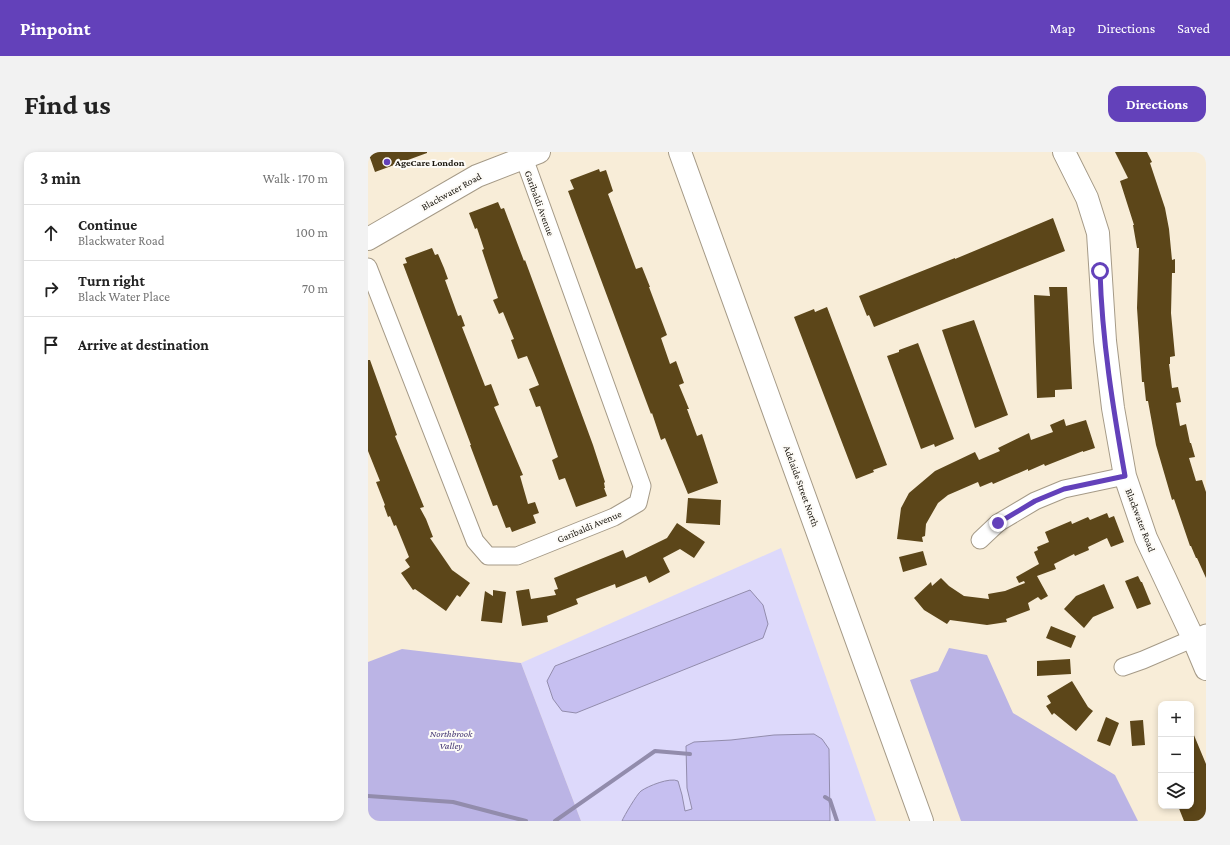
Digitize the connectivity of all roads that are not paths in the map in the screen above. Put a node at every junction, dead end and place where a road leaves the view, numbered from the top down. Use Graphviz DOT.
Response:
graph roads {
  1 [pos="680,152"];
  2 [pos="1064,152"];
  3 [pos="531,155"];
  4 [pos="368,239"];
  5 [pos="368,267"];
  6 [pos="1125,476"];
  7 [pos="980,540"];
  8 [pos="1200,635"];
  9 [pos="1123,667"];
  10 [pos="1206,669"];
  11 [pos="922,821"];
  1 -- 11 [label="street, Adelaide Street North"];
  2 -- 6 [label="street, Blackwater Road"];
  3 -- 4 [label="street, Blackwater Road"];
  3 -- 5 [label="street, Garibaldi Avenue"];
  6 -- 7 [label="street"];
  6 -- 8 [label="street, Blackwater Road"];
  8 -- 9 [label="street"];
  8 -- 10 [label="street, Blackwater Road"];
}
